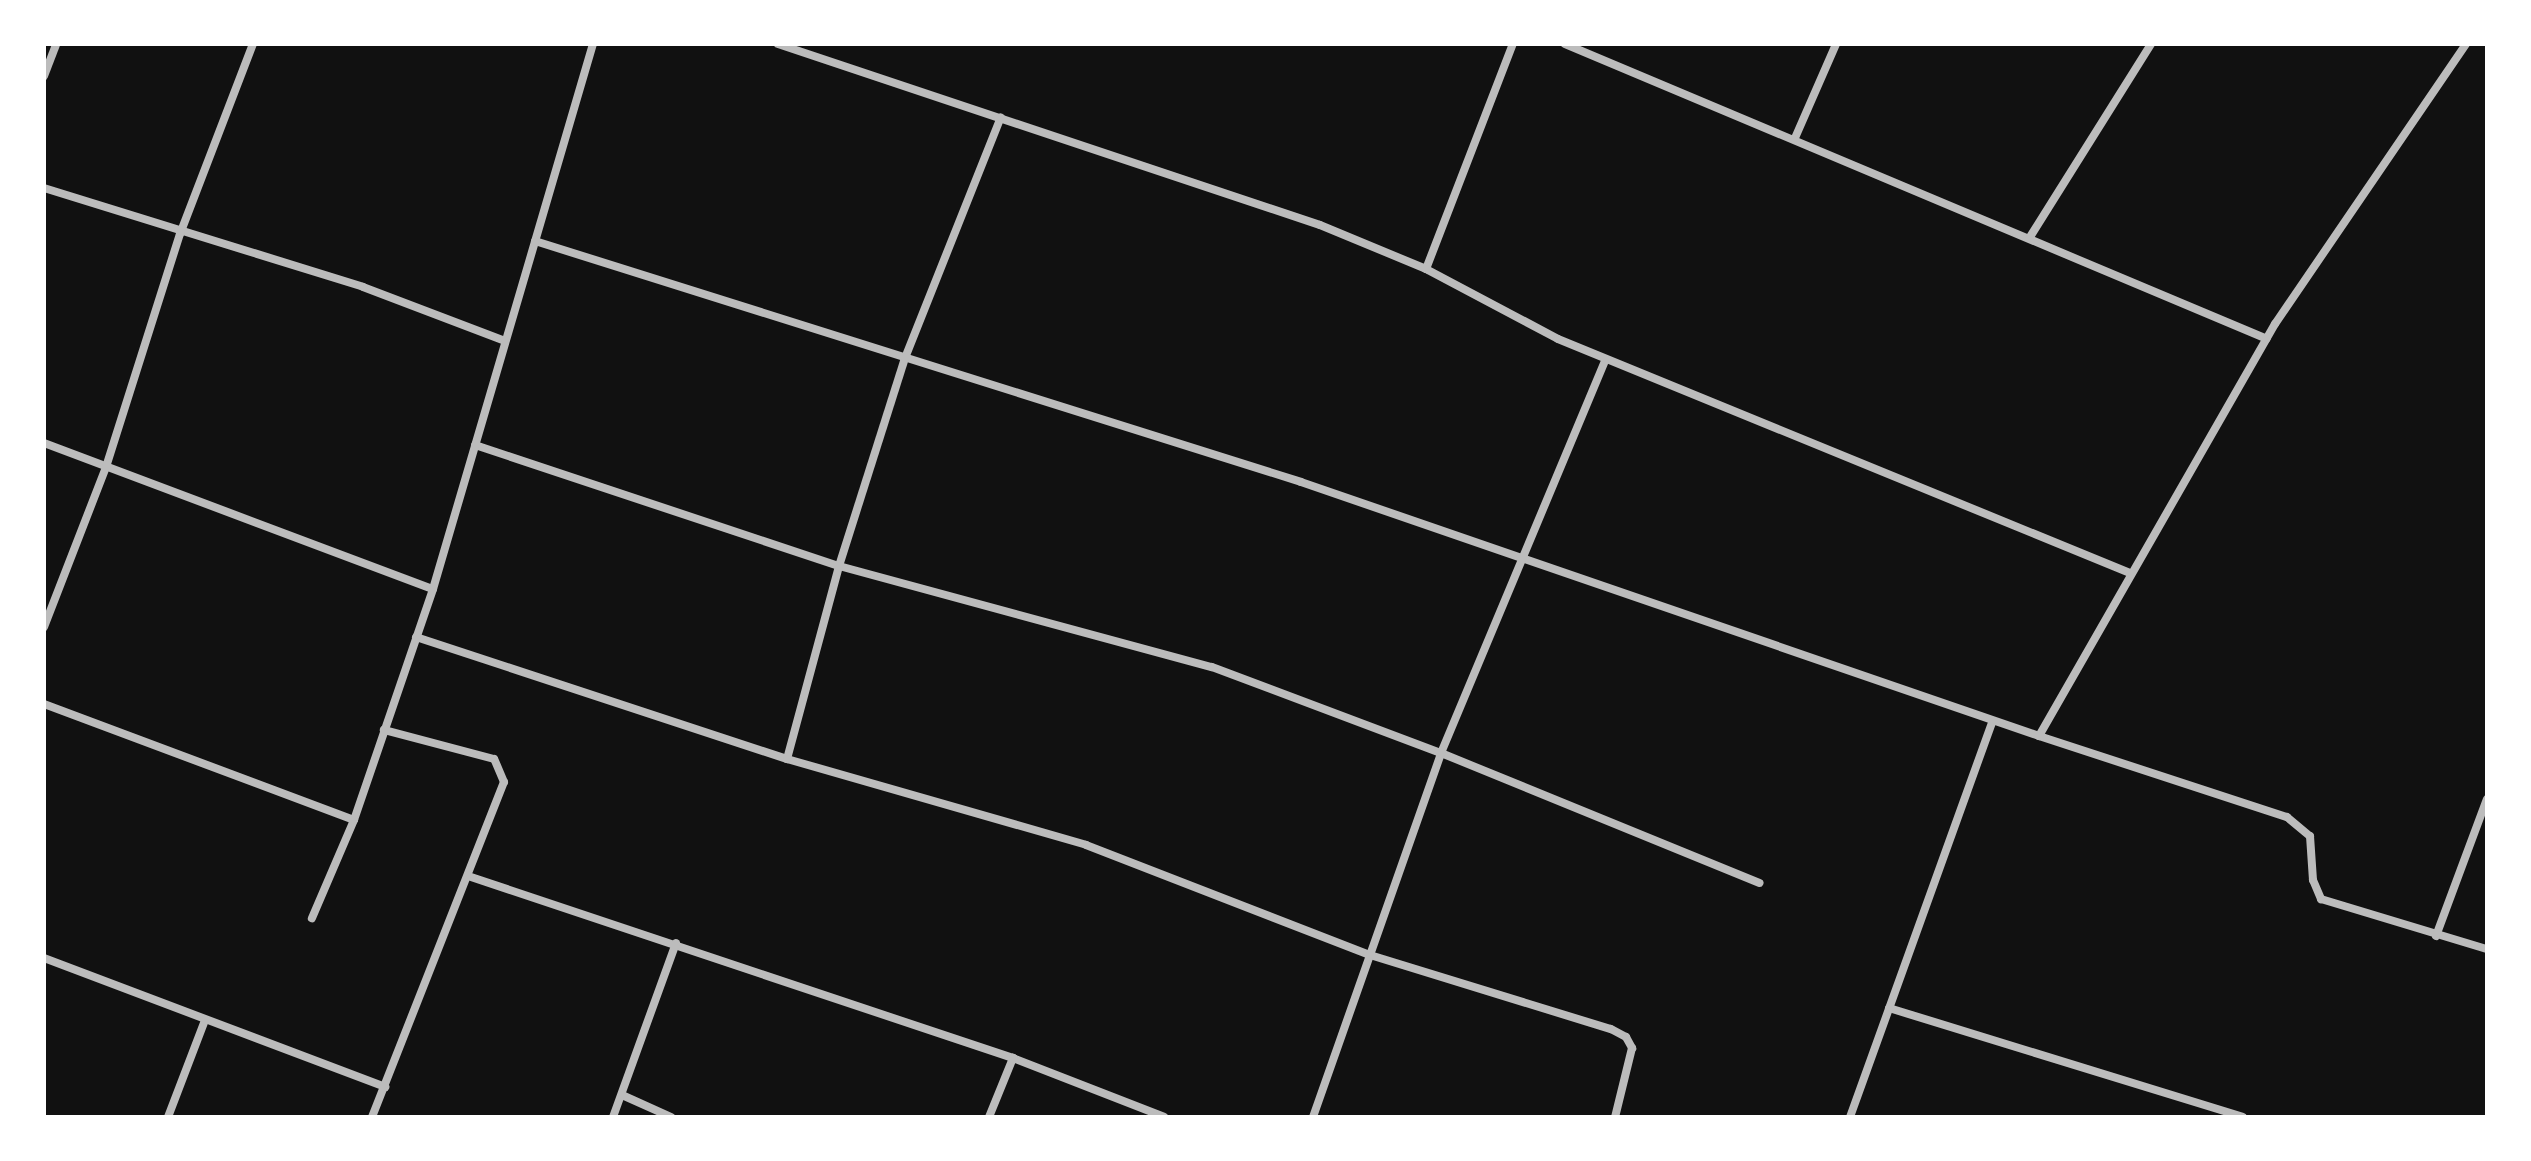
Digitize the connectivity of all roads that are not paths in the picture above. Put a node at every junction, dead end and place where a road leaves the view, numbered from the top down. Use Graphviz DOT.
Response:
graph roads {
  1 [pos="56,44"];
  2 [pos="253,44"];
  3 [pos="593,44"];
  4 [pos="778,44"];
  5 [pos="1513,44"];
  6 [pos="1565,44"];
  7 [pos="1836,44"];
  8 [pos="2151,44"];
  9 [pos="2466,44"];
  10 [pos="44,76"];
  11 [pos="1001,117"];
  12 [pos="1795,138"];
  13 [pos="44,188"];
  14 [pos="180,234"];
  15 [pos="2030,237"];
  16 [pos="535,241"];
  17 [pos="1426,269"];
  18 [pos="2267,339"];
  19 [pos="505,341"];
  20 [pos="905,358"];
  21 [pos="1606,359"];
  22 [pos="44,443"];
  23 [pos="475,445"];
  24 [pos="106,467"];
  25 [pos="1526,558"];
  26 [pos="839,566"];
  27 [pos="2130,573"];
  28 [pos="433,589"];
  29 [pos="44,627"];
  30 [pos="416,637"];
  31 [pos="44,704"];
  32 [pos="1992,723"];
  33 [pos="384,730"];
  34 [pos="2039,736"];
  35 [pos="1441,753"];
  36 [pos="787,759"];
  37 [pos="2487,799"];
  38 [pos="354,820"];
  39 [pos="468,876"];
  40 [pos="1760,883"];
  41 [pos="312,918"];
  42 [pos="2436,936"];
  43 [pos="676,943"];
  44 [pos="2487,949"];
  45 [pos="1370,955"];
  46 [pos="44,958"];
  47 [pos="1889,1008"];
  48 [pos="205,1020"];
  49 [pos="1013,1058"];
  50 [pos="385,1087"];
  51 [pos="622,1095"];
  52 [pos="168,1117"];
  53 [pos="372,1117"];
  54 [pos="613,1117"];
  55 [pos="671,1117"];
  56 [pos="989,1117"];
  57 [pos="1164,1117"];
  58 [pos="1313,1117"];
  59 [pos="1615,1117"];
  60 [pos="1850,1117"];
  61 [pos="2243,1117"];
  1 -- 10 [label="street"];
  2 -- 14 [label="street"];
  3 -- 16 [label="street"];
  4 -- 11 [label="street"];
  5 -- 17 [label="street"];
  6 -- 12 [label="street"];
  7 -- 12 [label="street"];
  8 -- 15 [label="street"];
  9 -- 18 [label="street"];
  11 -- 17 [label="street"];
  11 -- 20 [label="street"];
  12 -- 15 [label="street"];
  13 -- 14 [label="street"];
  14 -- 19 [label="street"];
  14 -- 24 [label="street"];
  15 -- 18 [label="street"];
  16 -- 19 [label="street"];
  16 -- 20 [label="street"];
  17 -- 21 [label="street"];
  18 -- 27 [label="street"];
  19 -- 23 [label="street"];
  20 -- 25 [label="street"];
  20 -- 26 [label="street"];
  21 -- 25 [label="street"];
  21 -- 27 [label="street"];
  22 -- 24 [label="street"];
  23 -- 26 [label="street"];
  23 -- 28 [label="street"];
  24 -- 28 [label="street"];
  24 -- 29 [label="street"];
  25 -- 32 [label="street"];
  25 -- 35 [label="street"];
  26 -- 35 [label="street"];
  26 -- 36 [label="street"];
  27 -- 34 [label="street"];
  28 -- 30 [label="street"];
  30 -- 33 [label="street"];
  30 -- 36 [label="street"];
  31 -- 38 [label="street"];
  32 -- 34 [label="street"];
  32 -- 47 [label="street"];
  33 -- 38 [label="street"];
  33 -- 39 [label="street"];
  34 -- 42 [label="street"];
  35 -- 40 [label="street"];
  35 -- 45 [label="street"];
  36 -- 45 [label="street"];
  37 -- 42 [label="street"];
  38 -- 41 [label="street"];
  39 -- 43 [label="street"];
  39 -- 50 [label="street"];
  42 -- 44 [label="street"];
  43 -- 49 [label="street"];
  43 -- 51 [label="street"];
  45 -- 58 [label="street"];
  45 -- 59 [label="street"];
  46 -- 48 [label="street"];
  47 -- 60 [label="street"];
  47 -- 61 [label="street"];
  48 -- 50 [label="street"];
  48 -- 52 [label="street"];
  49 -- 56 [label="street"];
  49 -- 57 [label="street"];
  50 -- 53 [label="street"];
  51 -- 54 [label="street"];
  51 -- 55 [label="street"];
}
